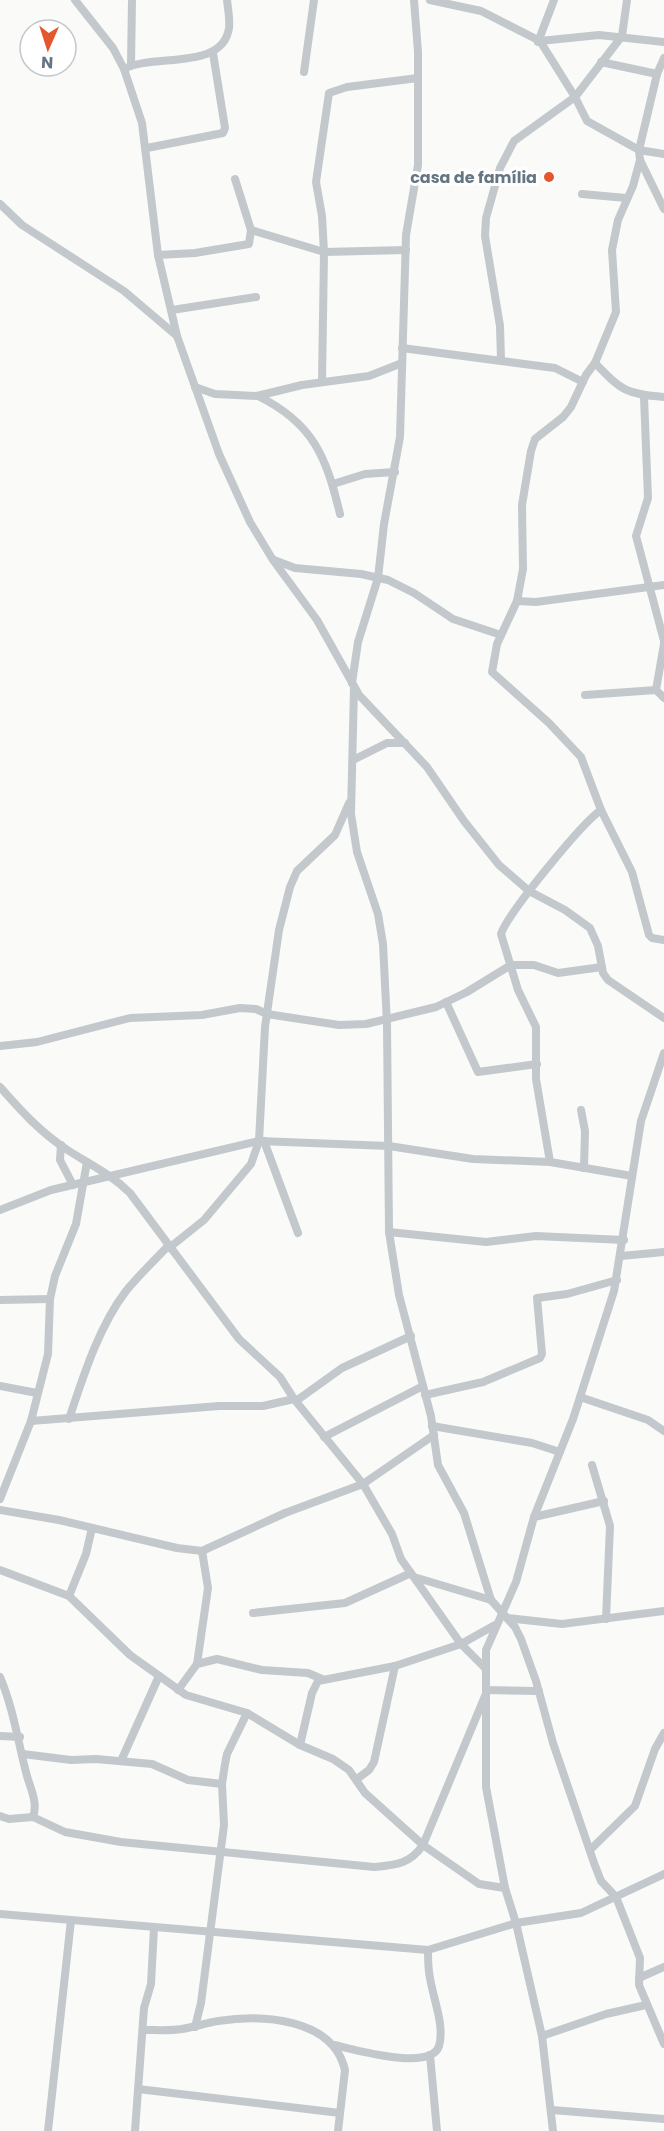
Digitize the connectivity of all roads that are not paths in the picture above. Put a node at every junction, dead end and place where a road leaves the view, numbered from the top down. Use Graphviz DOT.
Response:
graph roads {
  1 [pos="75,0"];
  2 [pos="132,0"];
  3 [pos="227,0"];
  4 [pos="314,0"];
  5 [pos="414,0"];
  6 [pos="430,0"];
  7 [pos="555,0"];
  8 [pos="627,0"];
  9 [pos="622,36"];
  10 [pos="539,41"];
  11 [pos="664,42"];
  12 [pos="213,53"];
  13 [pos="664,58"];
  14 [pos="601,62"];
  15 [pos="127,67"];
  16 [pos="304,72"];
  17 [pos="657,74"];
  18 [pos="418,78"];
  19 [pos="576,97"];
  20 [pos="147,148"];
  21 [pos="664,154"];
  22 [pos="640,155"];
  23 [pos="235,179"];
  24 [pos="582,194"];
  25 [pos="626,198"];
  26 [pos="0,204"];
  27 [pos="664,209"];
  28 [pos="250,230"];
  29 [pos="406,250"];
  30 [pos="324,252"];
  31 [pos="158,255"];
  32 [pos="256,297"];
  33 [pos="172,310"];
  34 [pos="177,336"];
  35 [pos="402,348"];
  36 [pos="501,360"];
  37 [pos="402,363"];
  38 [pos="596,363"];
  39 [pos="322,382"];
  40 [pos="583,382"];
  41 [pos="195,387"];
  42 [pos="282,389"];
  43 [pos="214,394"];
  44 [pos="257,396"];
  45 [pos="644,397"];
  46 [pos="664,397"];
  47 [pos="278,406"];
  48 [pos="204,410"];
  49 [pos="395,472"];
  50 [pos="333,484"];
  51 [pos="340,514"];
  52 [pos="273,560"];
  53 [pos="378,578"];
  54 [pos="648,585"];
  55 [pos="664,585"];
  56 [pos="517,601"];
  57 [pos="501,635"];
  58 [pos="664,642"];
  59 [pos="353,685"];
  60 [pos="657,690"];
  61 [pos="585,695"];
  62 [pos="664,698"];
  63 [pos="405,743"];
  64 [pos="353,760"];
  65 [pos="351,797"];
  66 [pos="601,810"];
  67 [pos="529,891"];
  68 [pos="664,940"];
  69 [pos="511,964"];
  70 [pos="602,967"];
  71 [pos="446,1002"];
  72 [pos="267,1014"];
  73 [pos="664,1018"];
  74 [pos="387,1021"];
  75 [pos="0,1046"];
  76 [pos="664,1053"];
  77 [pos="537,1064"];
  78 [pos="0,1087"];
  79 [pos="581,1110"];
  80 [pos="261,1141"];
  81 [pos="61,1145"];
  82 [pos="389,1146"];
  83 [pos="87,1162"];
  84 [pos="550,1162"];
  85 [pos="584,1168"];
  86 [pos="112,1176"];
  87 [pos="632,1176"];
  88 [pos="83,1182"];
  89 [pos="73,1185"];
  90 [pos="0,1210"];
  91 [pos="298,1233"];
  92 [pos="389,1233"];
  93 [pos="624,1239"];
  94 [pos="169,1247"];
  95 [pos="664,1252"];
  96 [pos="621,1256"];
  97 [pos="617,1280"];
  98 [pos="50,1299"];
  99 [pos="0,1300"];
  100 [pos="411,1336"];
  101 [pos="0,1386"];
  102 [pos="424,1390"];
  103 [pos="37,1393"];
  104 [pos="580,1397"];
  105 [pos="295,1400"];
  106 [pos="69,1419"];
  107 [pos="31,1421"];
  108 [pos="433,1430"];
  109 [pos="664,1431"];
  110 [pos="324,1437"];
  111 [pos="560,1452"];
  112 [pos="592,1465"];
  113 [pos="363,1484"];
  114 [pos="0,1499"];
  115 [pos="604,1502"];
  116 [pos="0,1510"];
  117 [pos="534,1517"];
  118 [pos="92,1528"];
  119 [pos="202,1551"];
  120 [pos="0,1570"];
  121 [pos="413,1575"];
  122 [pos="69,1596"];
  123 [pos="491,1600"];
  124 [pos="664,1611"];
  125 [pos="253,1613"];
  126 [pos="504,1616"];
  127 [pos="606,1619"];
  128 [pos="496,1624"];
  129 [pos="461,1644"];
  130 [pos="197,1664"];
  131 [pos="395,1666"];
  132 [pos="485,1668"];
  133 [pos="159,1676"];
  134 [pos="0,1677"];
  135 [pos="322,1678"];
  136 [pos="178,1690"];
  137 [pos="539,1691"];
  138 [pos="486,1692"];
  139 [pos="247,1713"];
  140 [pos="664,1733"];
  141 [pos="0,1736"];
  142 [pos="20,1737"];
  143 [pos="300,1745"];
  144 [pos="23,1754"];
  145 [pos="121,1761"];
  146 [pos="357,1779"];
  147 [pos="222,1784"];
  148 [pos="0,1816"];
  149 [pos="33,1817"];
  150 [pos="423,1845"];
  151 [pos="220,1850"];
  152 [pos="590,1850"];
  153 [pos="664,1874"];
  154 [pos="505,1888"];
  155 [pos="616,1897"];
  156 [pos="0,1914"];
  157 [pos="71,1920"];
  158 [pos="516,1923"];
  159 [pos="154,1928"];
  160 [pos="209,1931"];
  161 [pos="428,1950"];
  162 [pos="664,1967"];
  163 [pos="639,1978"];
  164 [pos="646,2005"];
  165 [pos="195,2027"];
  166 [pos="145,2030"];
  167 [pos="542,2036"];
  168 [pos="664,2044"];
  169 [pos="334,2045"];
  170 [pos="430,2055"];
  171 [pos="138,2089"];
  172 [pos="552,2110"];
  173 [pos="340,2113"];
  174 [pos="664,2119"];
  175 [pos="48,2131"];
  176 [pos="135,2131"];
  177 [pos="338,2131"];
  178 [pos="437,2131"];
  179 [pos="553,2131"];
  1 -- 15 [label="street"];
  2 -- 15 [label="street"];
  3 -- 12 [label="street"];
  4 -- 16 [label="street"];
  5 -- 18 [label="street"];
  6 -- 10 [label="street"];
  7 -- 10 [label="street"];
  8 -- 9 [label="street"];
  9 -- 10 [label="street"];
  9 -- 11 [label="street"];
  9 -- 14 [label="street"];
  10 -- 19 [label="street"];
  12 -- 15 [label="street"];
  12 -- 20 [label="street"];
  13 -- 17 [label="street"];
  14 -- 17 [label="street"];
  14 -- 19 [label="street"];
  15 -- 20 [label="street"];
  17 -- 22 [label="street"];
  18 -- 29 [label="street"];
  18 -- 30 [label="street"];
  19 -- 22 [label="street"];
  19 -- 36 [label="street"];
  20 -- 31 [label="street"];
  21 -- 22 [label="street"];
  22 -- 25 [label="street"];
  22 -- 27 [label="street"];
  23 -- 28 [label="street"];
  24 -- 25 [label="street"];
  25 -- 38 [label="street"];
  26 -- 34 [label="street"];
  28 -- 30 [label="street"];
  28 -- 31 [label="street"];
  29 -- 30 [label="street"];
  29 -- 35 [label="street"];
  30 -- 39 [label="street"];
  31 -- 33 [label="street"];
  32 -- 33 [label="street"];
  33 -- 34 [label="street"];
  34 -- 41 [label="street"];
  35 -- 36 [label="street"];
  35 -- 37 [label="street"];
  36 -- 40 [label="street"];
  37 -- 39 [label="street"];
  37 -- 49 [label="street"];
  38 -- 40 [label="street"];
  38 -- 45 [label="street"];
  39 -- 42 [label="street"];
  40 -- 56 [label="street"];
  41 -- 43 [label="street"];
  41 -- 48 [label="street"];
  42 -- 44 [label="street"];
  42 -- 47 [label="street"];
  43 -- 44 [label="street"];
  43 -- 48 [label="street"];
  44 -- 47 [label="street"];
  45 -- 46 [label="street"];
  45 -- 54 [label="street"];
  47 -- 50 [label="street"];
  48 -- 52 [label="street"];
  49 -- 50 [label="street"];
  49 -- 53 [label="street"];
  50 -- 51 [label="street"];
  52 -- 53 [label="street"];
  52 -- 59 [label="street"];
  53 -- 57 [label="street"];
  53 -- 59 [label="street"];
  54 -- 55 [label="street"];
  54 -- 56 [label="street"];
  54 -- 58 [label="street"];
  56 -- 57 [label="street"];
  57 -- 66 [label="street"];
  58 -- 60 [label="street"];
  59 -- 63 [label="street"];
  59 -- 64 [label="street"];
  60 -- 61 [label="street"];
  60 -- 62 [label="street"];
  63 -- 64 [label="street"];
  63 -- 67 [label="street"];
  64 -- 65 [label="street"];
  65 -- 72 [label="street"];
  65 -- 74 [label="street"];
  66 -- 67 [label="street"];
  66 -- 68 [label="street"];
  67 -- 69 [label="street"];
  67 -- 70 [label="street"];
  69 -- 70 [label="street"];
  69 -- 71 [label="street"];
  69 -- 77 [label="street"];
  70 -- 73 [label="street"];
  71 -- 74 [label="street"];
  71 -- 77 [label="street"];
  72 -- 74 [label="street"];
  72 -- 75 [label="street"];
  72 -- 80 [label="street"];
  74 -- 82 [label="street"];
  76 -- 87 [label="street"];
  77 -- 84 [label="street"];
  78 -- 81 [label="street"];
  79 -- 85 [label="street"];
  80 -- 82 [label="street"];
  80 -- 86 [label="street"];
  80 -- 91 [label="street"];
  80 -- 94 [label="street"];
  81 -- 83 [label="street"];
  81 -- 89 [label="street"];
  82 -- 84 [label="street"];
  82 -- 92 [label="street"];
  83 -- 86 [label="street"];
  83 -- 88 [label="street"];
  84 -- 85 [label="street"];
  85 -- 87 [label="street"];
  86 -- 88 [label="street"];
  86 -- 94 [label="street"];
  87 -- 93 [label="street"];
  88 -- 89 [label="street"];
  88 -- 98 [label="street"];
  89 -- 90 [label="street"];
  92 -- 93 [label="street"];
  92 -- 100 [label="street"];
  93 -- 96 [label="street"];
  94 -- 105 [label="street"];
  94 -- 106 [label="street"];
  95 -- 96 [label="street"];
  96 -- 97 [label="street"];
  97 -- 102 [label="street"];
  97 -- 104 [label="street"];
  98 -- 99 [label="street"];
  98 -- 103 [label="street"];
  100 -- 102 [label="street"];
  100 -- 105 [label="street"];
  101 -- 103 [label="street"];
  102 -- 108 [label="street"];
  102 -- 110 [label="street"];
  103 -- 107 [label="street"];
  104 -- 109 [label="street"];
  104 -- 111 [label="street"];
  105 -- 106 [label="street"];
  105 -- 110 [label="street"];
  106 -- 107 [label="street"];
  107 -- 114 [label="street"];
  108 -- 111 [label="street"];
  108 -- 113 [label="street"];
  108 -- 123 [label="street"];
  110 -- 113 [label="street"];
  111 -- 117 [label="street"];
  112 -- 115 [label="street"];
  113 -- 119 [label="street"];
  113 -- 121 [label="street"];
  115 -- 117 [label="street"];
  115 -- 127 [label="street"];
  116 -- 118 [label="street"];
  117 -- 126 [label="street"];
  118 -- 119 [label="street"];
  118 -- 122 [label="street"];
  119 -- 130 [label="street"];
  120 -- 122 [label="street"];
  121 -- 123 [label="street"];
  121 -- 125 [label="street"];
  121 -- 129 [label="street"];
  122 -- 133 [label="street"];
  123 -- 126 [label="street"];
  124 -- 127 [label="street"];
  126 -- 127 [label="street"];
  126 -- 128 [label="street"];
  126 -- 137 [label="street"];
  128 -- 129 [label="street"];
  128 -- 132 [label="street"];
  129 -- 131 [label="street"];
  129 -- 132 [label="street"];
  130 -- 135 [label="street"];
  130 -- 136 [label="street"];
  131 -- 135 [label="street"];
  131 -- 146 [label="street"];
  132 -- 138 [label="street"];
  133 -- 136 [label="street"];
  133 -- 145 [label="street"];
  134 -- 142 [label="street"];
  135 -- 143 [label="street"];
  136 -- 139 [label="street"];
  137 -- 138 [label="street"];
  137 -- 152 [label="street"];
  138 -- 150 [label="street"];
  138 -- 154 [label="street"];
  139 -- 143 [label="street"];
  139 -- 147 [label="street"];
  140 -- 152 [label="street"];
  141 -- 142 [label="street"];
  142 -- 144 [label="street"];
  143 -- 146 [label="street"];
  144 -- 145 [label="street"];
  144 -- 149 [label="street"];
  145 -- 147 [label="street"];
  146 -- 150 [label="street"];
  147 -- 151 [label="street"];
  148 -- 149 [label="street"];
  149 -- 151 [label="street"];
  150 -- 151 [label="street"];
  150 -- 154 [label="street"];
  151 -- 160 [label="street"];
  152 -- 155 [label="street"];
  153 -- 155 [label="street"];
  154 -- 158 [label="street"];
  155 -- 158 [label="street"];
  155 -- 163 [label="street"];
  156 -- 157 [label="street"];
  157 -- 159 [label="street"];
  157 -- 175 [label="street"];
  158 -- 161 [label="street"];
  158 -- 167 [label="street"];
  159 -- 160 [label="street"];
  159 -- 166 [label="street"];
  160 -- 161 [label="street"];
  160 -- 165 [label="street"];
  161 -- 170 [label="street"];
  162 -- 163 [label="street"];
  163 -- 164 [label="street"];
  164 -- 167 [label="street"];
  164 -- 168 [label="street"];
  165 -- 166 [label="street"];
  165 -- 169 [label="street"];
  166 -- 171 [label="street"];
  167 -- 172 [label="street"];
  169 -- 170 [label="street"];
  169 -- 173 [label="street"];
  170 -- 178 [label="street"];
  171 -- 173 [label="street"];
  171 -- 176 [label="street"];
  172 -- 174 [label="street"];
  172 -- 179 [label="street"];
  173 -- 177 [label="street"];
}
